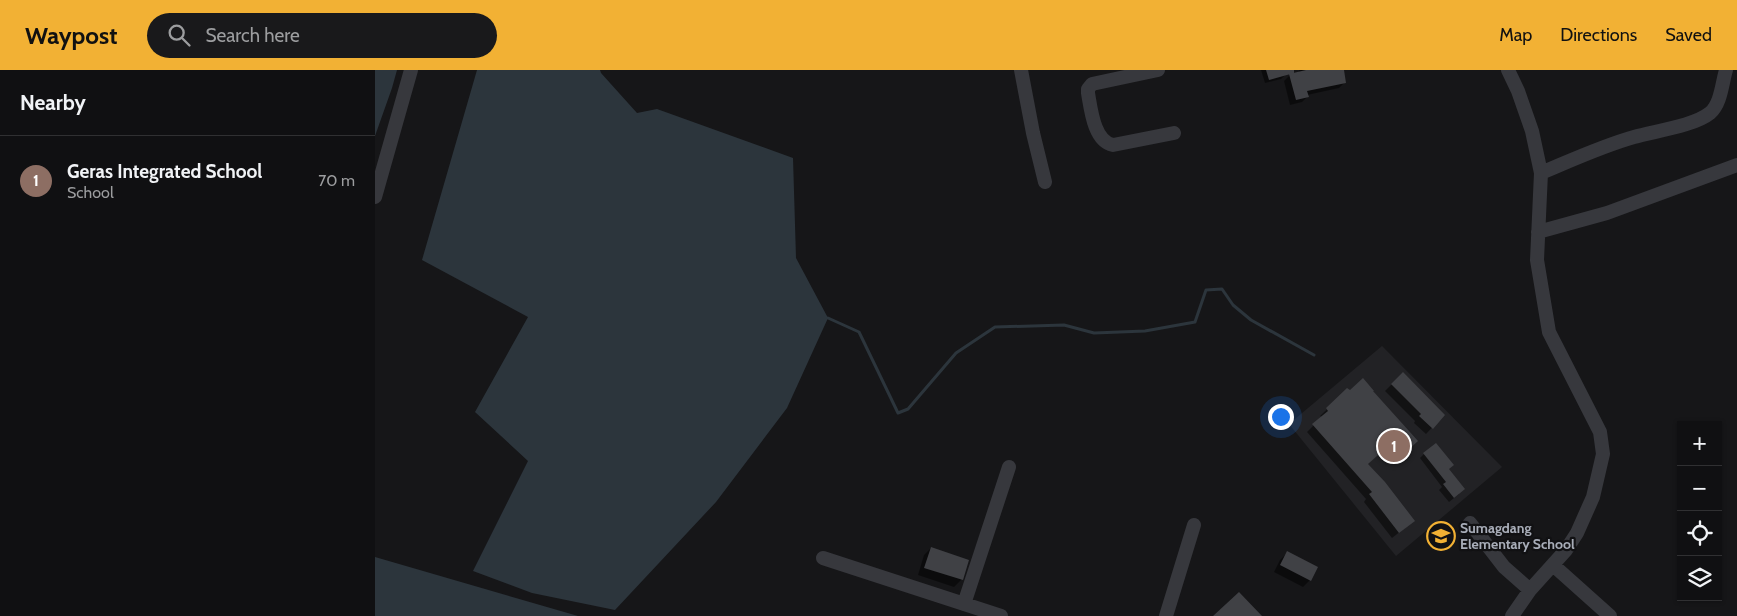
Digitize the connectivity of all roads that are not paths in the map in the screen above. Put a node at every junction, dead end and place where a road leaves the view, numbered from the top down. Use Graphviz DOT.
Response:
graph roads {
  1 [pos="411,70"];
  2 [pos="1021,70"];
  3 [pos="1158,70"];
  4 [pos="1508,70"];
  5 [pos="1726,70"];
  6 [pos="1174,133"];
  7 [pos="1737,164"];
  8 [pos="1541,173"];
  9 [pos="1045,182"];
  10 [pos="375,197"];
  11 [pos="1537,232"];
  12 [pos="1009,467"];
  13 [pos="1471,523"];
  14 [pos="1194,525"];
  15 [pos="823,558"];
  16 [pos="1553,565"];
  17 [pos="1530,590"];
  18 [pos="965,604"];
  19 [pos="1001,616"];
  20 [pos="1165,616"];
  21 [pos="1512,616"];
  22 [pos="1610,616"];
  1 -- 10 [label="street"];
  2 -- 9 [label="street"];
  3 -- 6 [label="street"];
  4 -- 8 [label="street"];
  5 -- 8 [label="street"];
  7 -- 11 [label="street"];
  8 -- 11 [label="street"];
  11 -- 16 [label="street"];
  12 -- 18 [label="street"];
  13 -- 17 [label="street"];
  14 -- 20 [label="street"];
  15 -- 18 [label="street"];
  16 -- 17 [label="street"];
  16 -- 22 [label="street"];
  17 -- 21 [label="street"];
  18 -- 19 [label="street"];
}
